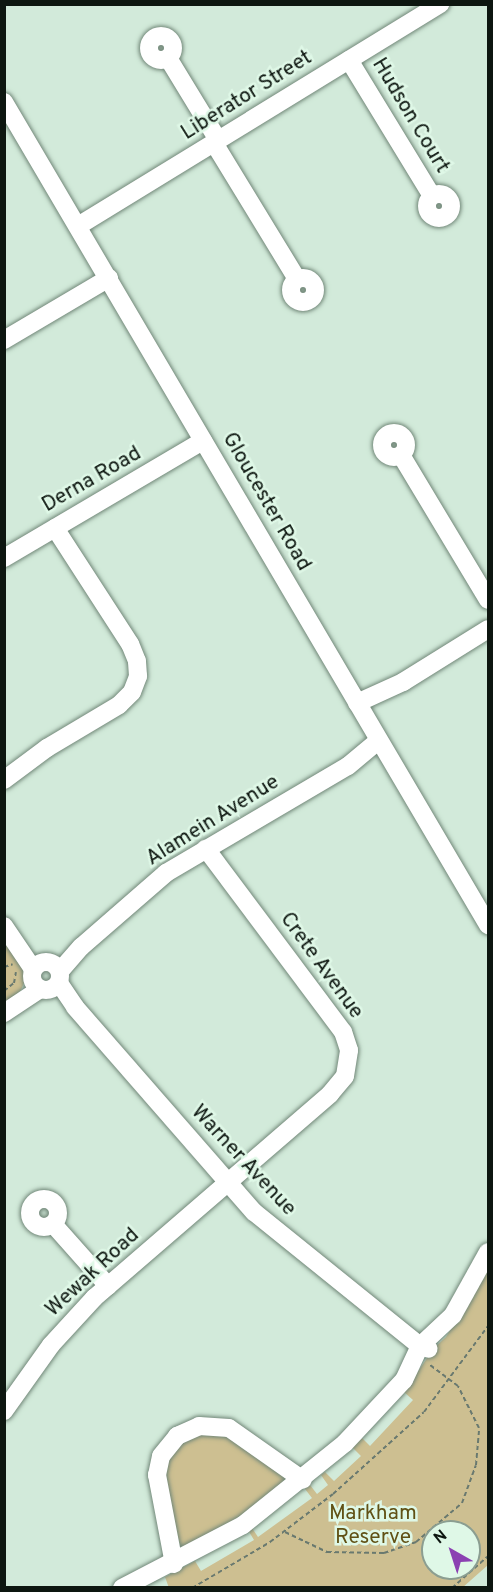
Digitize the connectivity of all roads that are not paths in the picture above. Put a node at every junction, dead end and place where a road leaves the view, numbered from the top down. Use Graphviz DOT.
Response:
graph roads {
  1 [pos="440,4"];
  2 [pos="168,58"];
  3 [pos="349,60"];
  4 [pos="4,102"];
  5 [pos="216,142"];
  6 [pos="432,196"];
  7 [pos="78,226"];
  8 [pos="109,278"];
  9 [pos="297,279"];
  10 [pos="4,340"];
  11 [pos="203,441"];
  12 [pos="401,455"];
  13 [pos="55,528"];
  14 [pos="4,558"];
  15 [pos="489,600"];
  16 [pos="489,629"];
  17 [pos="360,707"];
  18 [pos="383,746"];
  19 [pos="4,780"];
  20 [pos="206,849"];
  21 [pos="489,925"];
  22 [pos="4,927"];
  23 [pos="46,975"];
  24 [pos="8,1003"];
  25 [pos="228,1183"];
  26 [pos="53,1224"];
  27 [pos="489,1252"];
  28 [pos="108,1286"];
  29 [pos="424,1349"];
  30 [pos="7,1402"];
  31 [pos="303,1480"];
  32 [pos="174,1564"];
  33 [pos="122,1587"];
  1 -- 3 [label="street, Liberator Street"];
  2 -- 5 [label="street"];
  3 -- 5 [label="street, Liberator Street"];
  3 -- 6 [label="street, Hudson Court"];
  4 -- 7 [label="street, Gloucester Road"];
  5 -- 7 [label="street, Liberator Street"];
  5 -- 9 [label="street"];
  7 -- 8 [label="street, Gloucester Road"];
  8 -- 10 [label="street"];
  8 -- 11 [label="street, Gloucester Road"];
  11 -- 13 [label="street, Derna Road"];
  11 -- 17 [label="street, Gloucester Road"];
  12 -- 15 [label="street"];
  13 -- 14 [label="street, Derna Road"];
  13 -- 19 [label="street"];
  16 -- 17 [label="street"];
  17 -- 18 [label="street, Gloucester Road"];
  18 -- 20 [label="street, Alamein Avenue"];
  18 -- 21 [label="street, Gloucester Road"];
  20 -- 23 [label="street, Alamein Avenue"];
  20 -- 25 [label="street, Crete Avenue"];
  22 -- 23 [label="street, Warner Avenue"];
  23 -- 24 [label="street, Alamein Avenue"];
  23 -- 25 [label="street, Warner Avenue"];
  25 -- 28 [label="street, Wewak Road"];
  25 -- 29 [label="street, Warner Avenue"];
  26 -- 28 [label="street"];
  27 -- 29 [label="street"];
  28 -- 30 [label="street, Wewak Road"];
  29 -- 31 [label="street"];
  31 -- 32 [label="street"];
  31 -- 32 [label="street"];
  32 -- 33 [label="street"];
}
